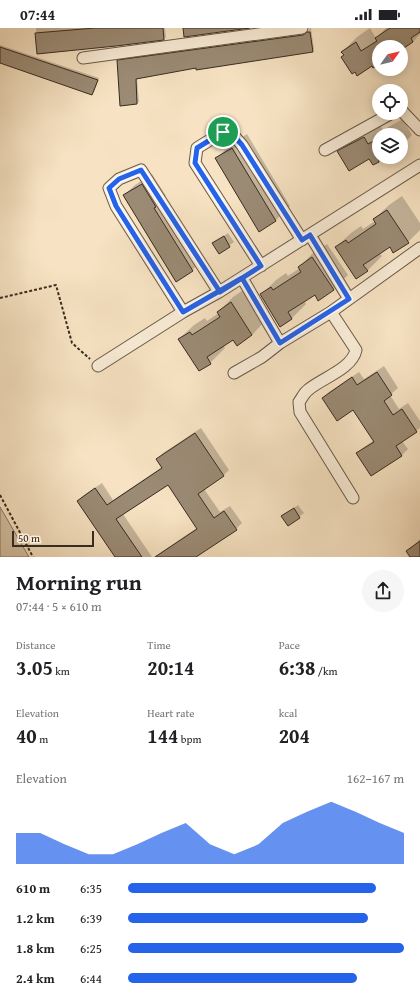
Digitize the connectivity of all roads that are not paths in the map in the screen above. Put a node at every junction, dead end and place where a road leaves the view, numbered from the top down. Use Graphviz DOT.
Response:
graph roads {
  1 [pos="302,28"];
  2 [pos="83,58"];
  3 [pos="408,117"];
  4 [pos="379,120"];
  5 [pos="420,130"];
  6 [pos="325,150"];
  7 [pos="420,165"];
  8 [pos="306,238"];
  9 [pos="420,248"];
  10 [pos="261,266"];
  11 [pos="242,278"];
  12 [pos="220,292"];
  13 [pos="349,299"];
  14 [pos="183,312"];
  15 [pos="331,312"];
  16 [pos="280,343"];
  17 [pos="98,366"];
  18 [pos="234,374"];
  19 [pos="353,498"];
  1 -- 2 [label="street"];
  3 -- 5 [label="street"];
  4 -- 6 [label="street"];
  7 -- 8 [label="street"];
  8 -- 10 [label="street"];
  8 -- 10 [label="street"];
  8 -- 13 [label="street"];
  9 -- 13 [label="street"];
  10 -- 11 [label="street"];
  11 -- 12 [label="street"];
  11 -- 16 [label="street"];
  12 -- 14 [label="street"];
  12 -- 14 [label="street"];
  13 -- 15 [label="street"];
  14 -- 17 [label="street"];
  15 -- 16 [label="street"];
  15 -- 19 [label="street"];
  16 -- 18 [label="street"];
}
